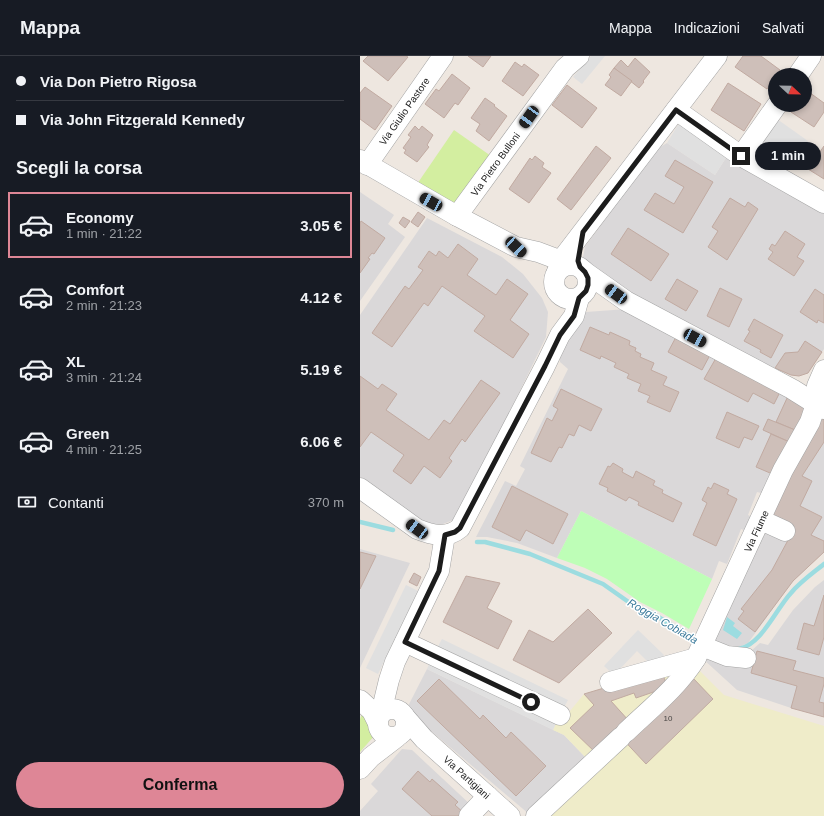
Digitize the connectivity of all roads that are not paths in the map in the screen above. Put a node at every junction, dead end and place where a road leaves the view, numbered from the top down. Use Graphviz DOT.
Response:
graph roads {
  1 [pos="442,56"];
  2 [pos="579,56"];
  3 [pos="717,56"];
  4 [pos="811,56"];
  5 [pos="803,68"];
  6 [pos="676,110"];
  7 [pos="772,112"];
  8 [pos="741,156"];
  9 [pos="363,163"];
  10 [pos="824,203"];
  11 [pos="457,216"];
  12 [pos="516,247"];
  13 [pos="566,274"];
  14 [pos="580,297"];
  15 [pos="626,301"];
  16 [pos="560,335"];
  17 [pos="820,392"];
  18 [pos="360,488"];
  19 [pos="761,520"];
  20 [pos="785,531"];
  21 [pos="445,535"];
  22 [pos="405,642"];
  23 [pos="699,652"];
  24 [pos="746,658"];
  25 [pos="610,682"];
  26 [pos="360,700"];
  27 [pos="560,715"];
  28 [pos="391,724"];
  29 [pos="365,763"];
  30 [pos="488,805"];
  31 [pos="469,816"];
  32 [pos="510,816"];
  33 [pos="536,816"];
  1 -- 9 [label="street, Via Giulio Pastore"];
  2 -- 11 [label="street, Via Pietro Bulloni"];
  3 -- 6 [label="street"];
  4 -- 5 [label="street"];
  6 -- 8 [label="street"];
  6 -- 13 [label="street"];
  7 -- 8 [label="street"];
  8 -- 10 [label="street"];
  9 -- 11 [label="street"];
  11 -- 12 [label="street"];
  12 -- 13 [label="street"];
  12 -- 13 [label="street"];
  13 -- 14 [label="street"];
  13 -- 14 [label="street"];
  13 -- 15 [label="street"];
  13 -- 16 [label="street"];
  14 -- 15 [label="street"];
  14 -- 16 [label="street"];
  15 -- 17 [label="street"];
  16 -- 21 [label="street"];
  17 -- 19 [label="street, Via Fiume"];
  18 -- 21 [label="street"];
  19 -- 20 [label="street"];
  19 -- 23 [label="street, Via Fiume"];
  21 -- 22 [label="street"];
  22 -- 27 [label="street"];
  22 -- 28 [label="street"];
  23 -- 24 [label="street"];
  23 -- 25 [label="street"];
  23 -- 33 [label="street, Via Fiume"];
  26 -- 28 [label="street, Via Partigiani"];
  28 -- 29 [label="street"];
  28 -- 30 [label="street, Via Partigiani"];
  30 -- 31 [label="street"];
  30 -- 32 [label="street, Via Partigiani"];
}
